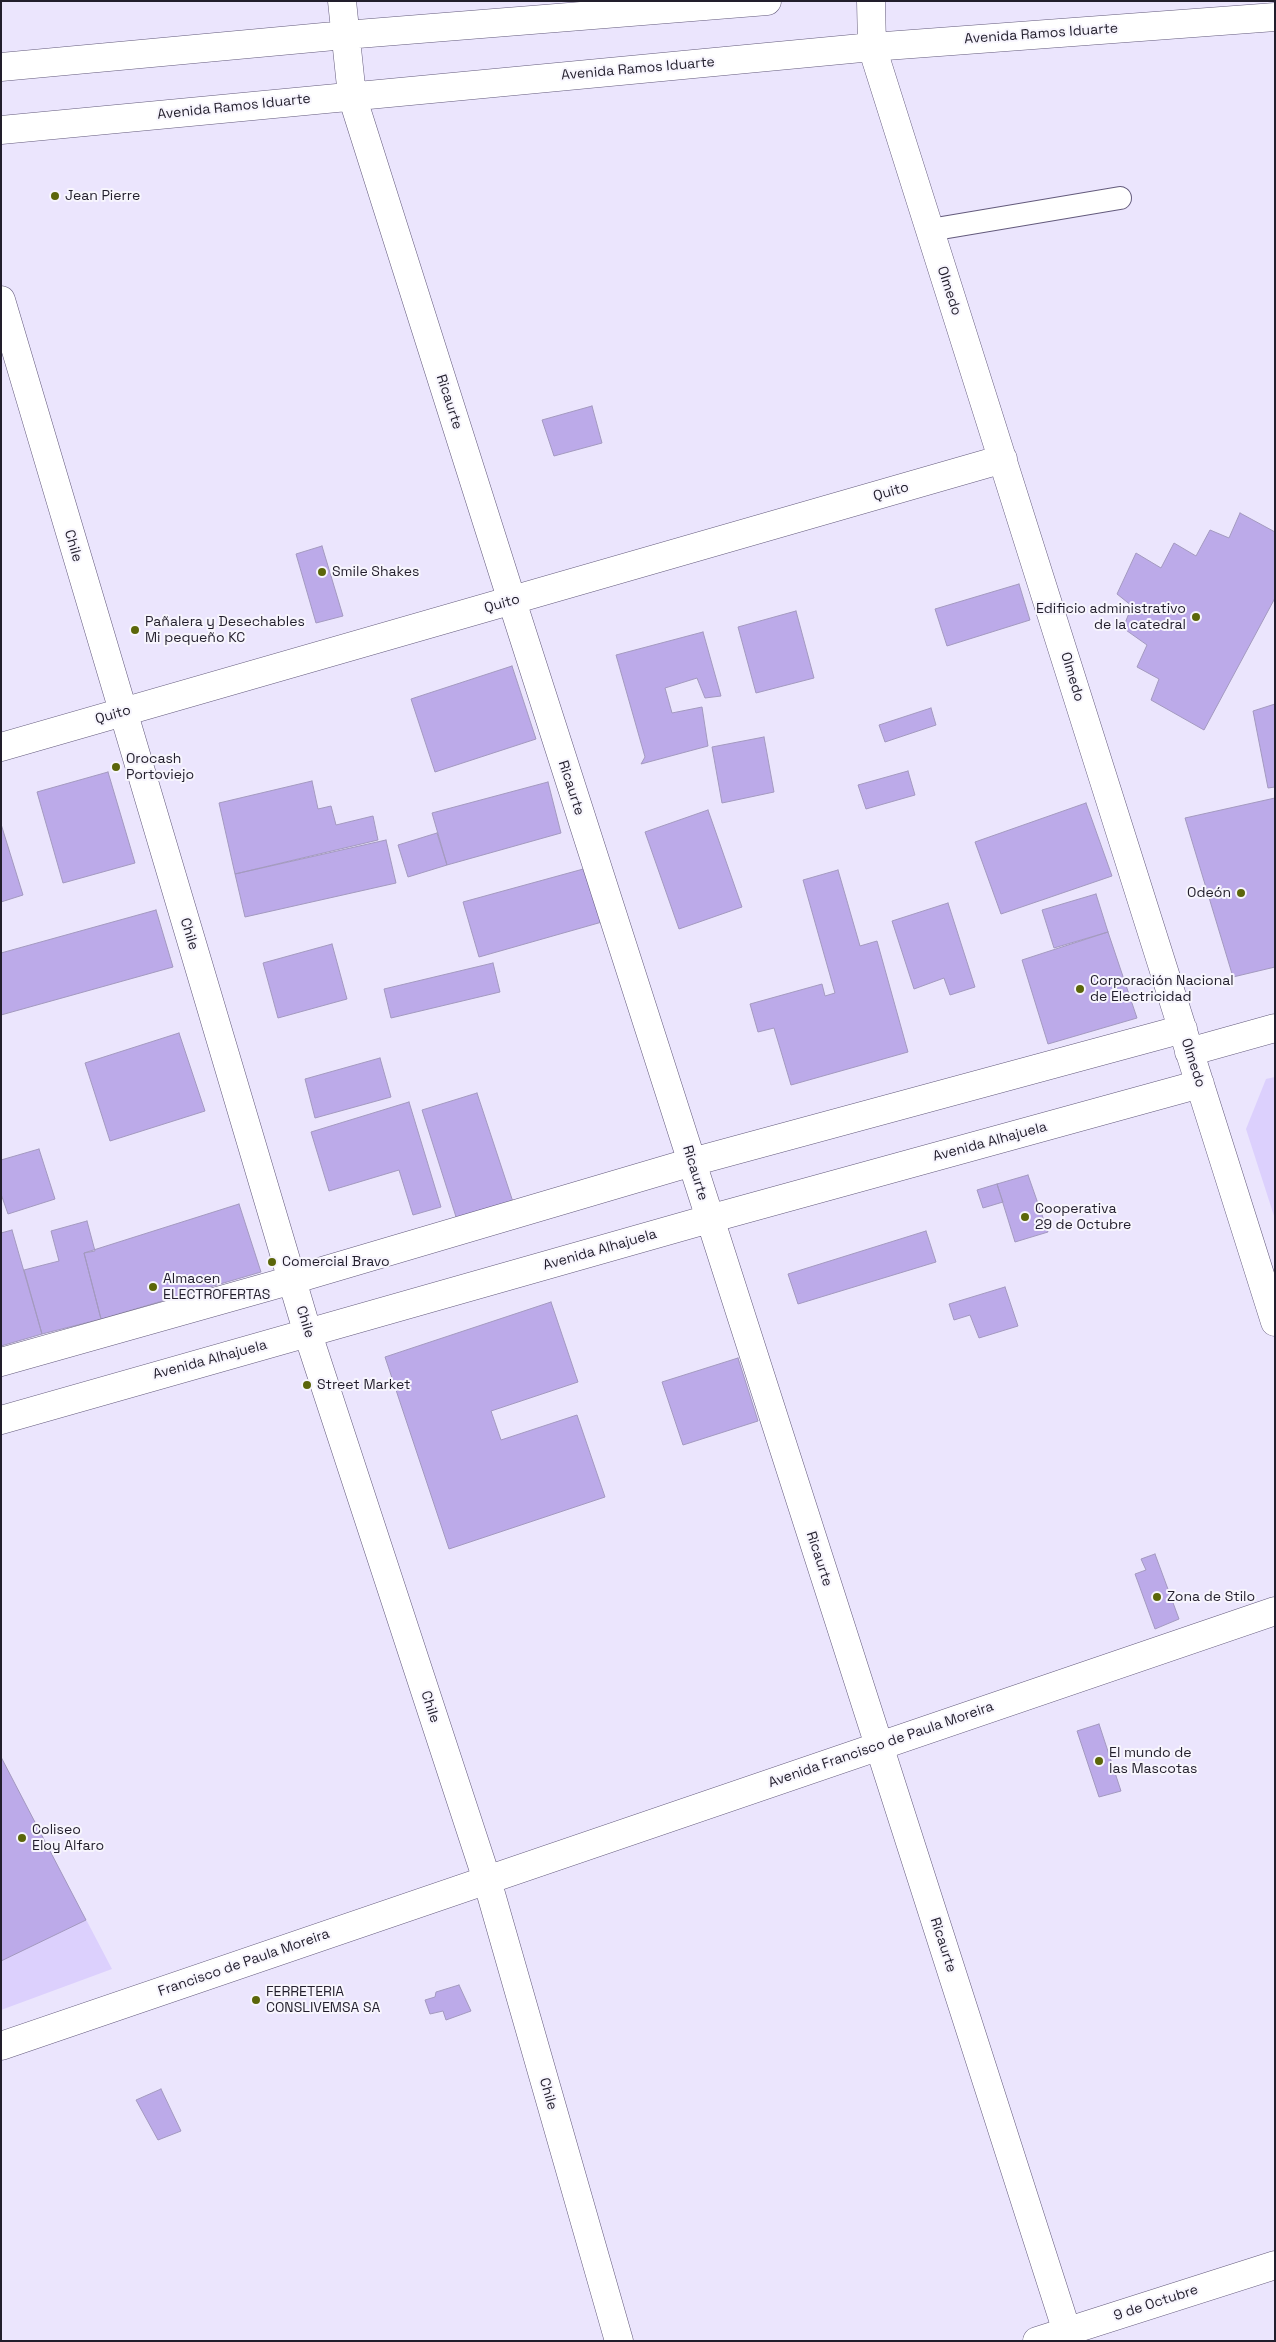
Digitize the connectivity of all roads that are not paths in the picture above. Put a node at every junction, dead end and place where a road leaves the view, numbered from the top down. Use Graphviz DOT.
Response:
graph roads {
  1 [pos="342,1"];
  2 [pos="767,1"];
  3 [pos="871,1"];
  4 [pos="1275,17"];
  5 [pos="345,34"];
  6 [pos="872,47"];
  7 [pos="1,67"];
  8 [pos="352,96"];
  9 [pos="1,130"];
  10 [pos="1120,198"];
  11 [pos="930,230"];
  12 [pos="1,300"];
  13 [pos="1003,459"];
  14 [pos="512,601"];
  15 [pos="122,712"];
  16 [pos="1,747"];
  17 [pos="1275,1028"];
  18 [pos="1186,1041"];
  19 [pos="1200,1084"];
  20 [pos="692,1162"];
  21 [pos="710,1219"];
  22 [pos="292,1280"];
  23 [pos="1275,1322"];
  24 [pos="308,1334"];
  25 [pos="1,1362"];
  26 [pos="1,1420"];
  27 [pos="1275,1611"];
  28 [pos="879,1746"];
  29 [pos="487,1880"];
  30 [pos="1,2046"];
  31 [pos="1275,2265"];
  32 [pos="1068,2336"];
  33 [pos="619,2341"];
  34 [pos="1037,2341"];
  1 -- 5 [label="street, Ricaurte"];
  2 -- 5 [label="street"];
  3 -- 6 [label="street, Olmedo"];
  4 -- 6 [label="street, Avenida Ramos Iduarte"];
  5 -- 7 [label="street"];
  5 -- 8 [label="street, Ricaurte"];
  6 -- 8 [label="street, Avenida Ramos Iduarte"];
  6 -- 11 [label="street, Olmedo"];
  8 -- 9 [label="street, Avenida Ramos Iduarte"];
  8 -- 14 [label="street, Ricaurte"];
  10 -- 11 [label="lane"];
  11 -- 13 [label="street, Olmedo"];
  12 -- 15 [label="street, Chile"];
  13 -- 14 [label="street, Quito"];
  13 -- 18 [label="street, Olmedo"];
  14 -- 15 [label="street, Quito"];
  14 -- 20 [label="street, Ricaurte"];
  15 -- 16 [label="street, Quito"];
  15 -- 22 [label="street, Chile"];
  17 -- 18 [label="street"];
  18 -- 19 [label="street, Olmedo"];
  18 -- 20 [label="street"];
  19 -- 21 [label="street, Avenida Alhajuela"];
  19 -- 23 [label="street, Olmedo"];
  20 -- 21 [label="street, Ricaurte"];
  20 -- 22 [label="street"];
  21 -- 24 [label="street, Avenida Alhajuela"];
  21 -- 28 [label="street, Ricaurte"];
  22 -- 24 [label="street, Chile"];
  22 -- 25 [label="street"];
  24 -- 26 [label="street, Avenida Alhajuela"];
  24 -- 29 [label="street, Chile"];
  27 -- 28 [label="street, Avenida Francisco de Paula Moreira"];
  28 -- 29 [label="street, Avenida Francisco de Paula Moreira"];
  28 -- 32 [label="street, Ricaurte"];
  29 -- 30 [label="street, Francisco de Paula Moreira"];
  29 -- 33 [label="street, Chile"];
  31 -- 32 [label="street, 9 de Octubre"];
  32 -- 34 [label="street, 9 de Octubre"];
}
